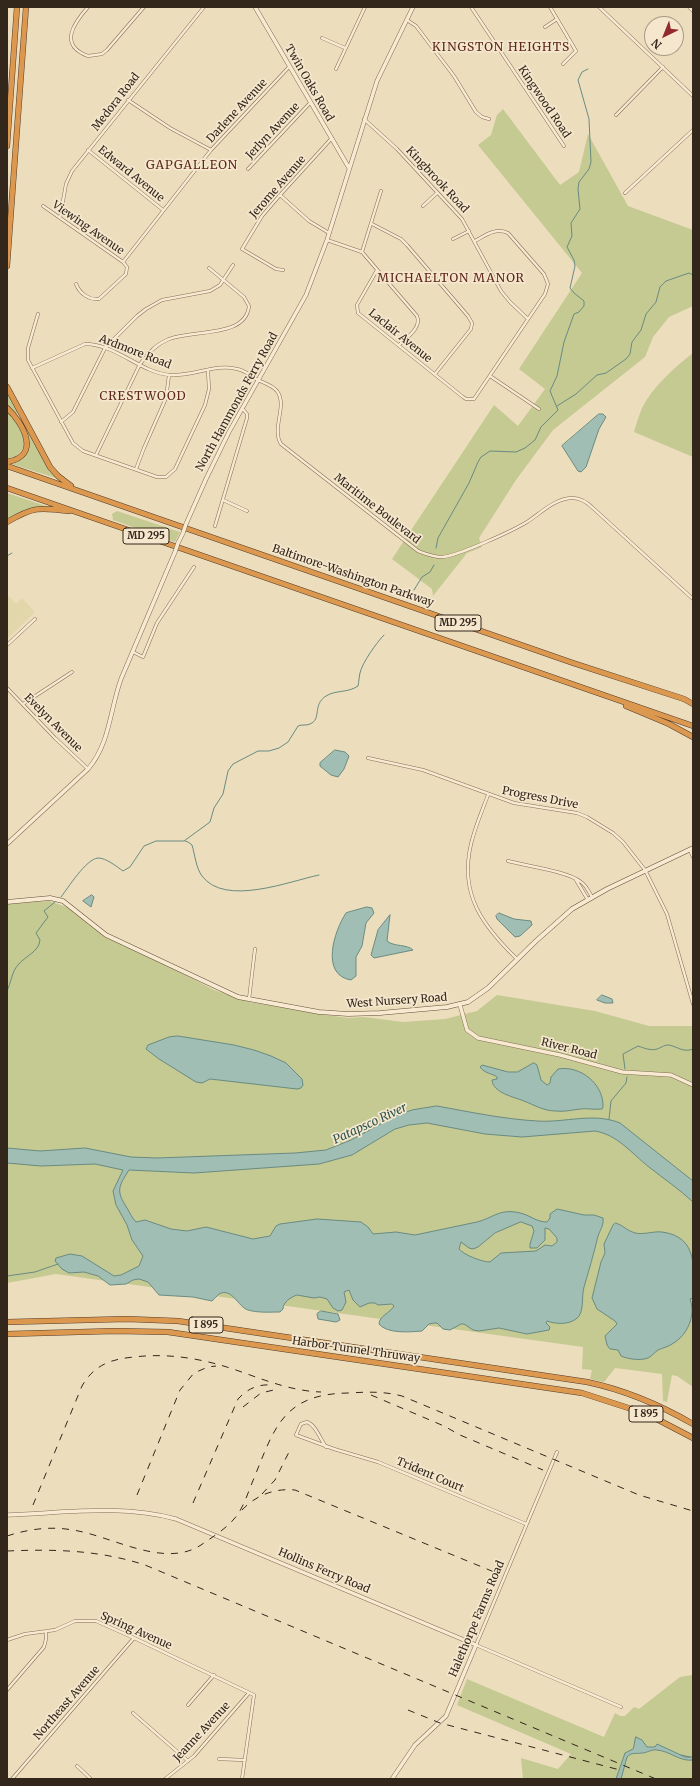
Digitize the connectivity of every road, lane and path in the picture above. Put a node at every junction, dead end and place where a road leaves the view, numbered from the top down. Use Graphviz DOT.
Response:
graph roads {
  1 [pos="16,7"];
  2 [pos="26,7"];
  3 [pos="88,7"];
  4 [pos="144,7"];
  5 [pos="204,7"];
  6 [pos="254,7"];
  7 [pos="365,7"];
  8 [pos="413,7"];
  9 [pos="471,7"];
  10 [pos="550,7"];
  11 [pos="599,7"];
  12 [pos="689,7"];
  13 [pos="693,11"];
  14 [pos="407,19"];
  15 [pos="557,19"];
  16 [pos="545,27"];
  17 [pos="322,38"];
  18 [pos="345,48"];
  19 [pos="563,64"];
  20 [pos="290,67"];
  21 [pos="663,67"];
  22 [pos="336,69"];
  23 [pos="693,96"];
  24 [pos="128,100"];
  25 [pos="310,103"];
  26 [pos="616,114"];
  27 [pos="364,119"];
  28 [pos="489,119"];
  29 [pos="693,130"];
  30 [pos="331,139"];
  31 [pos="7,146"];
  32 [pos="564,146"];
  33 [pos="88,150"];
  34 [pos="211,150"];
  35 [pos="349,168"];
  36 [pos="248,169"];
  37 [pos="382,191"];
  38 [pos="437,193"];
  39 [pos="625,193"];
  40 [pos="280,195"];
  41 [pos="43,206"];
  42 [pos="423,206"];
  43 [pos="164,210"];
  44 [pos="60,218"];
  45 [pos="372,224"];
  46 [pos="468,230"];
  47 [pos="329,233"];
  48 [pos="453,239"];
  49 [pos="327,240"];
  50 [pos="475,241"];
  51 [pos="362,252"];
  52 [pos="123,262"];
  53 [pos="233,265"];
  54 [pos="7,266"];
  55 [pos="210,268"];
  56 [pos="283,270"];
  57 [pos="377,270"];
  58 [pos="224,280"];
  59 [pos="76,284"];
  60 [pos="38,314"];
  61 [pos="528,319"];
  62 [pos="399,345"];
  63 [pos="105,348"];
  64 [pos="140,364"];
  65 [pos="32,368"];
  66 [pos="208,370"];
  67 [pos="435,374"];
  68 [pos="169,375"];
  69 [pos="490,376"];
  70 [pos="257,380"];
  71 [pos="7,387"];
  72 [pos="7,408"];
  73 [pos="242,408"];
  74 [pos="540,409"];
  75 [pos="60,422"];
  76 [pos="96,455"];
  77 [pos="7,462"];
  78 [pos="7,466"];
  79 [pos="136,470"];
  80 [pos="7,488"];
  81 [pos="94,496"];
  82 [pos="223,500"];
  83 [pos="247,511"];
  84 [pos="82,513"];
  85 [pos="7,522"];
  86 [pos="215,526"];
  87 [pos="194,567"];
  88 [pos="693,599"];
  89 [pos="35,619"];
  90 [pos="7,645"];
  91 [pos="133,652"];
  92 [pos="72,672"];
  93 [pos="553,677"];
  94 [pos="7,688"];
  95 [pos="693,703"];
  96 [pos="23,704"];
  97 [pos="693,726"];
  98 [pos="693,737"];
  99 [pos="368,758"];
  100 [pos="88,768"];
  101 [pos="488,795"];
  102 [pos="7,844"];
  103 [pos="691,849"];
  104 [pos="693,857"];
  105 [pos="508,861"];
  106 [pos="645,870"];
  107 [pos="590,899"];
  108 [pos="7,902"];
  109 [pos="255,949"];
  110 [pos="517,959"];
  111 [pos="249,1000"];
  112 [pos="693,1004"];
  113 [pos="460,1005"];
  114 [pos="693,1085"];
  115 [pos="7,1322"];
  116 [pos="7,1334"];
  117 [pos="693,1424"];
  118 [pos="693,1438"];
  119 [pos="326,1447"];
  120 [pos="557,1452"];
  121 [pos="7,1515"];
  122 [pos="526,1524"];
  123 [pos="46,1631"];
  124 [pos="134,1638"];
  125 [pos="7,1640"];
  126 [pos="476,1645"];
  127 [pos="214,1675"];
  128 [pos="7,1690"];
  129 [pos="249,1693"];
  130 [pos="188,1705"];
  131 [pos="621,1707"];
  132 [pos="133,1713"];
  133 [pos="219,1759"];
  134 [pos="245,1760"];
  135 [pos="188,1761"];
  136 [pos="77,1766"];
  137 [pos="12,1779"];
  138 [pos="91,1779"];
  139 [pos="165,1779"];
  140 [pos="242,1779"];
  141 [pos="392,1779"];
  1 -- 31 [label="highway"];
  2 -- 54 [label="highway"];
  3 -- 4 [label="street"];
  5 -- 24 [label="street, Medora Road"];
  6 -- 20 [label="street, Twin Oaks Road"];
  7 -- 18 [label="street"];
  8 -- 14 [label="street, North Hammonds Ferry Road"];
  9 -- 32 [label="street, Kingwood Road"];
  10 -- 15 [label="street"];
  11 -- 21 [label="street"];
  12 -- 13 [label="street"];
  14 -- 27 [label="street, North Hammonds Ferry Road"];
  14 -- 28 [label="street"];
  15 -- 16 [label="street"];
  15 -- 19 [label="street"];
  17 -- 18 [label="street"];
  18 -- 22 [label="street"];
  20 -- 25 [label="street, Twin Oaks Road"];
  20 -- 34 [label="street, Darlene Avenue"];
  21 -- 23 [label="street"];
  21 -- 26 [label="street"];
  24 -- 33 [label="street, Medora Road"];
  24 -- 34 [label="street"];
  25 -- 30 [label="street, Twin Oaks Road"];
  25 -- 36 [label="street, Jerlyn Avenue"];
  27 -- 35 [label="street, North Hammonds Ferry Road"];
  27 -- 38 [label="street, Kingbrook Road"];
  29 -- 39 [label="street"];
  30 -- 35 [label="street, Twin Oaks Road"];
  30 -- 40 [label="street, Jerome Avenue"];
  33 -- 43 [label="street, Edward Avenue"];
  33 -- 44 [label="street, Medora Road"];
  34 -- 43 [label="street, Darlene Avenue"];
  35 -- 47 [label="street, North Hammonds Ferry Road"];
  37 -- 45 [label="street"];
  38 -- 42 [label="street"];
  38 -- 46 [label="street, Kingbrook Road"];
  40 -- 47 [label="street"];
  40 -- 56 [label="street, Jerome Avenue"];
  41 -- 44 [label="street, Viewing Avenue"];
  43 -- 52 [label="street, Darlene Avenue"];
  44 -- 52 [label="street, Viewing Avenue"];
  45 -- 51 [label="street"];
  45 -- 67 [label="street"];
  46 -- 48 [label="street"];
  46 -- 50 [label="street, Kingbrook Road"];
  47 -- 49 [label="street, North Hammonds Ferry Road"];
  49 -- 51 [label="street"];
  49 -- 70 [label="street, North Hammonds Ferry Road"];
  50 -- 61 [label="street, Kingbrook Road"];
  50 -- 61 [label="street"];
  51 -- 57 [label="street"];
  52 -- 59 [label="street"];
  53 -- 58 [label="street"];
  55 -- 58 [label="street"];
  57 -- 62 [label="street"];
  57 -- 62 [label="street, Laclair Avenue"];
  58 -- 63 [label="street"];
  58 -- 64 [label="street"];
  60 -- 65 [label="street"];
  61 -- 69 [label="street"];
  62 -- 67 [label="street, Laclair Avenue"];
  63 -- 64 [label="street, Ardmore Road"];
  63 -- 65 [label="street, Ardmore Road"];
  63 -- 75 [label="street"];
  64 -- 68 [label="street, Ardmore Road"];
  64 -- 76 [label="street"];
  65 -- 75 [label="street"];
  66 -- 68 [label="street, Ardmore Road"];
  66 -- 70 [label="street, Ardmore Road"];
  66 -- 79 [label="street"];
  67 -- 69 [label="street, Laclair Avenue"];
  68 -- 79 [label="street"];
  69 -- 74 [label="street"];
  70 -- 73 [label="street, North Hammonds Ferry Road"];
  70 -- 88 [label="street, Maritime Boulevard"];
  71 -- 81 [label="highway"];
  72 -- 77 [label="highway"];
  73 -- 82 [label="street"];
  73 -- 91 [label="street, North Hammonds Ferry Road, bridge"];
  75 -- 76 [label="street"];
  76 -- 79 [label="street"];
  78 -- 81 [label="highway, Baltimore-Washington Parkway / MD 295"];
  80 -- 84 [label="highway, MD 295"];
  81 -- 95 [label="highway, Baltimore-Washington Parkway / MD 295"];
  82 -- 83 [label="street"];
  82 -- 86 [label="street"];
  84 -- 85 [label="highway"];
  84 -- 93 [label="highway, MD 295"];
  87 -- 91 [label="street"];
  89 -- 90 [label="street"];
  91 -- 100 [label="street, North Hammonds Ferry Road"];
  92 -- 96 [label="street"];
  93 -- 97 [label="highway, MD 295"];
  93 -- 98 [label="highway"];
  94 -- 96 [label="street, Evelyn Avenue"];
  96 -- 100 [label="street, Evelyn Avenue"];
  99 -- 101 [label="street, Progress Drive"];
  100 -- 102 [label="street, North Hammonds Ferry Road"];
  101 -- 106 [label="street, Progress Drive"];
  101 -- 110 [label="street"];
  103 -- 104 [label="street"];
  103 -- 106 [label="main road, West Nursery Road"];
  105 -- 107 [label="street"];
  106 -- 107 [label="main road, West Nursery Road"];
  106 -- 112 [label="street, Progress Drive"];
  107 -- 110 [label="main road, West Nursery Road"];
  108 -- 111 [label="main road, West Nursery Road"];
  109 -- 111 [label="street"];
  110 -- 113 [label="main road, West Nursery Road"];
  111 -- 113 [label="main road, West Nursery Road"];
  113 -- 114 [label="street, River Road"];
  115 -- 117 [label="highway, Harbor Tunnel Thruway / I 895"];
  116 -- 118 [label="highway, Harbor Tunnel Thruway / I 895"];
  119 -- 119 [label="street, Trident Court"];
  119 -- 122 [label="street, Trident Court"];
  120 -- 122 [label="street, Halethorpe Farms Road"];
  121 -- 126 [label="street, Hollins Ferry Road"];
  122 -- 126 [label="street, Halethorpe Farms Road"];
  123 -- 124 [label="street, Spring Avenue"];
  123 -- 125 [label="street, Spring Avenue"];
  123 -- 128 [label="street"];
  124 -- 127 [label="street, Spring Avenue"];
  124 -- 137 [label="street, Northeast Avenue"];
  126 -- 131 [label="street, Hollins Ferry Road"];
  126 -- 141 [label="street, Halethorpe Farms Road"];
  127 -- 129 [label="street, Spring Avenue"];
  127 -- 130 [label="street"];
  129 -- 134 [label="street, Spring Avenue"];
  129 -- 135 [label="street, Jeanne Avenue"];
  132 -- 135 [label="street"];
  133 -- 134 [label="street"];
  134 -- 140 [label="street"];
  135 -- 139 [label="street, Jeanne Avenue"];
  136 -- 138 [label="street"];
}
